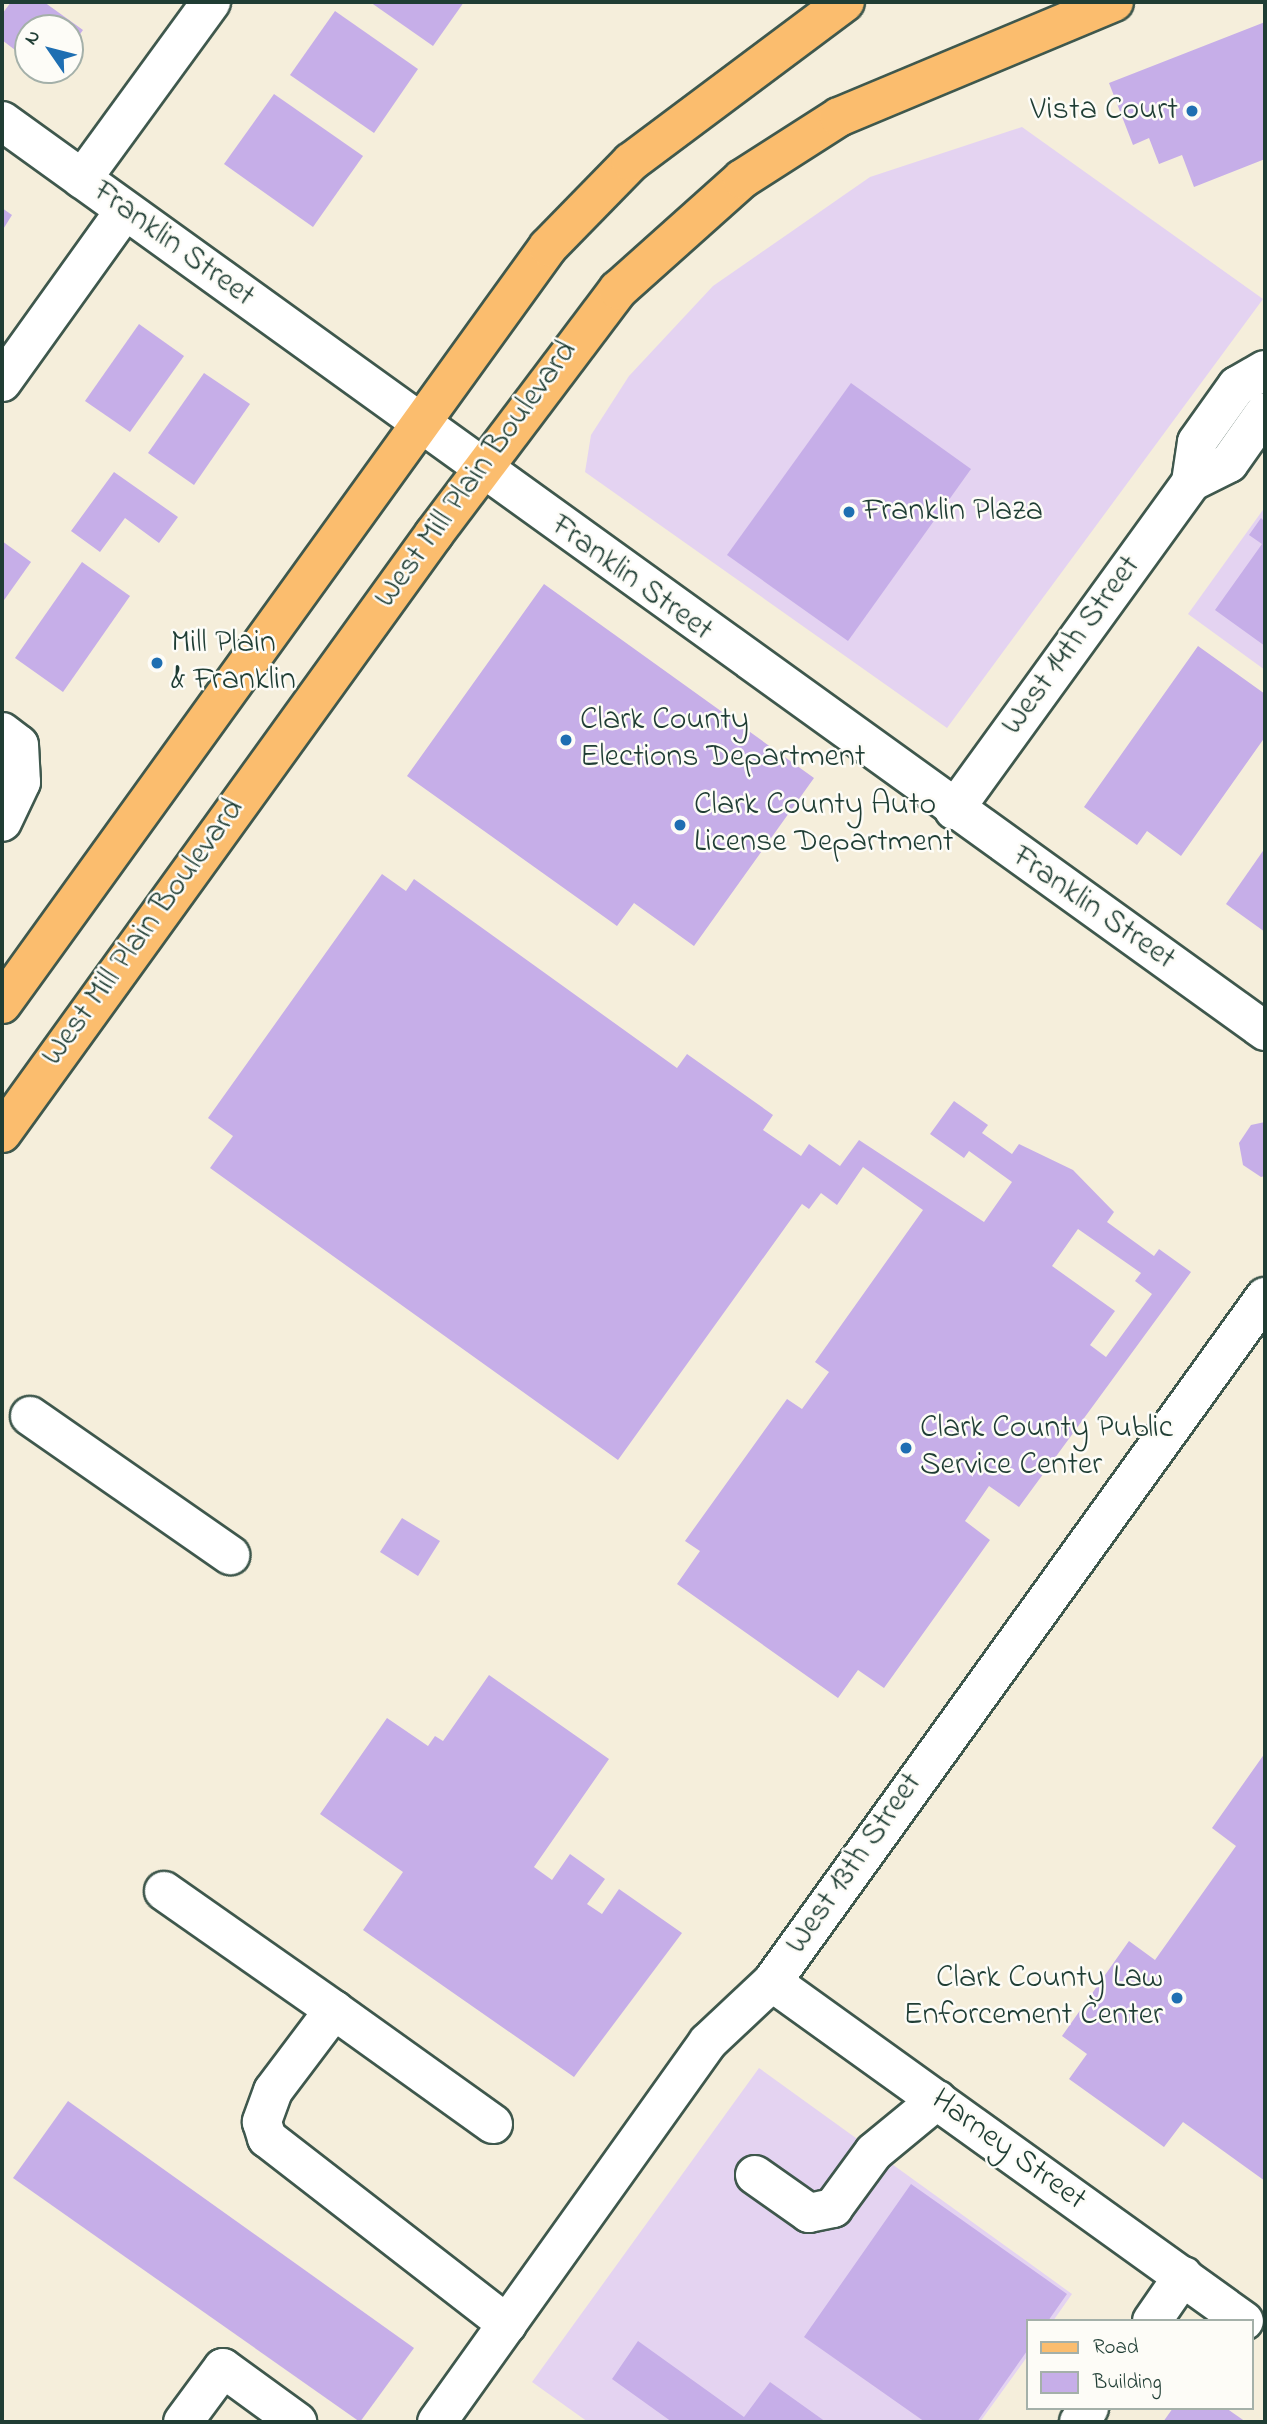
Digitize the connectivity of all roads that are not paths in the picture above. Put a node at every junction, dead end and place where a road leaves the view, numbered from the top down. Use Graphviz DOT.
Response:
graph roads {
  1 [pos="211,2"];
  2 [pos="845,2"];
  3 [pos="1114,2"];
  4 [pos="2,121"];
  5 [pos="82,179"];
  6 [pos="125,210"];
  7 [pos="1265,370"];
  8 [pos="2,382"];
  9 [pos="1265,412"];
  10 [pos="416,425"];
  11 [pos="480,471"];
  12 [pos="1191,482"];
  13 [pos="10,739"];
  14 [pos="954,810"];
  15 [pos="2,822"];
  16 [pos="2,1004"];
  17 [pos="1265,1031"];
  18 [pos="2,1133"];
  19 [pos="1265,1297"];
  20 [pos="30,1416"];
  21 [pos="230,1555"];
  22 [pos="164,1891"];
  23 [pos="772,1982"];
  24 [pos="334,2010"];
  25 [pos="937,2100"];
  26 [pos="493,2124"];
  27 [pos="755,2175"];
  28 [pos="1183,2276"];
  29 [pos="1153,2319"];
  30 [pos="1241,2319"];
  31 [pos="507,2324"];
  32 [pos="445,2419"];
  33 [pos="183,2422"];
  34 [pos="297,2422"];
  1 -- 5 [label="street"];
  2 -- 10 [label="main road"];
  3 -- 11 [label="main road, West Mill Plain Boulevard"];
  4 -- 5 [label="street, Franklin Street"];
  5 -- 6 [label="street, Franklin Street"];
  6 -- 8 [label="street"];
  6 -- 10 [label="street, Franklin Street"];
  7 -- 12 [label="street, West 14th Street"];
  9 -- 12 [label="street, West 14th Street"];
  10 -- 11 [label="street, Franklin Street"];
  10 -- 16 [label="main road"];
  11 -- 14 [label="street, Franklin Street"];
  11 -- 18 [label="main road, West Mill Plain Boulevard"];
  12 -- 14 [label="street, West 14th Street"];
  13 -- 15 [label="street"];
  14 -- 17 [label="street, Franklin Street"];
  19 -- 23 [label="street, West 13th Street"];
  20 -- 21 [label="street"];
  22 -- 24 [label="street"];
  23 -- 25 [label="street, Harney Street"];
  23 -- 31 [label="street, West 13th Street"];
  24 -- 26 [label="street"];
  24 -- 31 [label="street"];
  25 -- 27 [label="street"];
  25 -- 28 [label="street, Harney Street"];
  28 -- 29 [label="street"];
  28 -- 30 [label="street, Harney Street"];
  31 -- 32 [label="street, West 13th Street"];
  33 -- 34 [label="street"];
}
